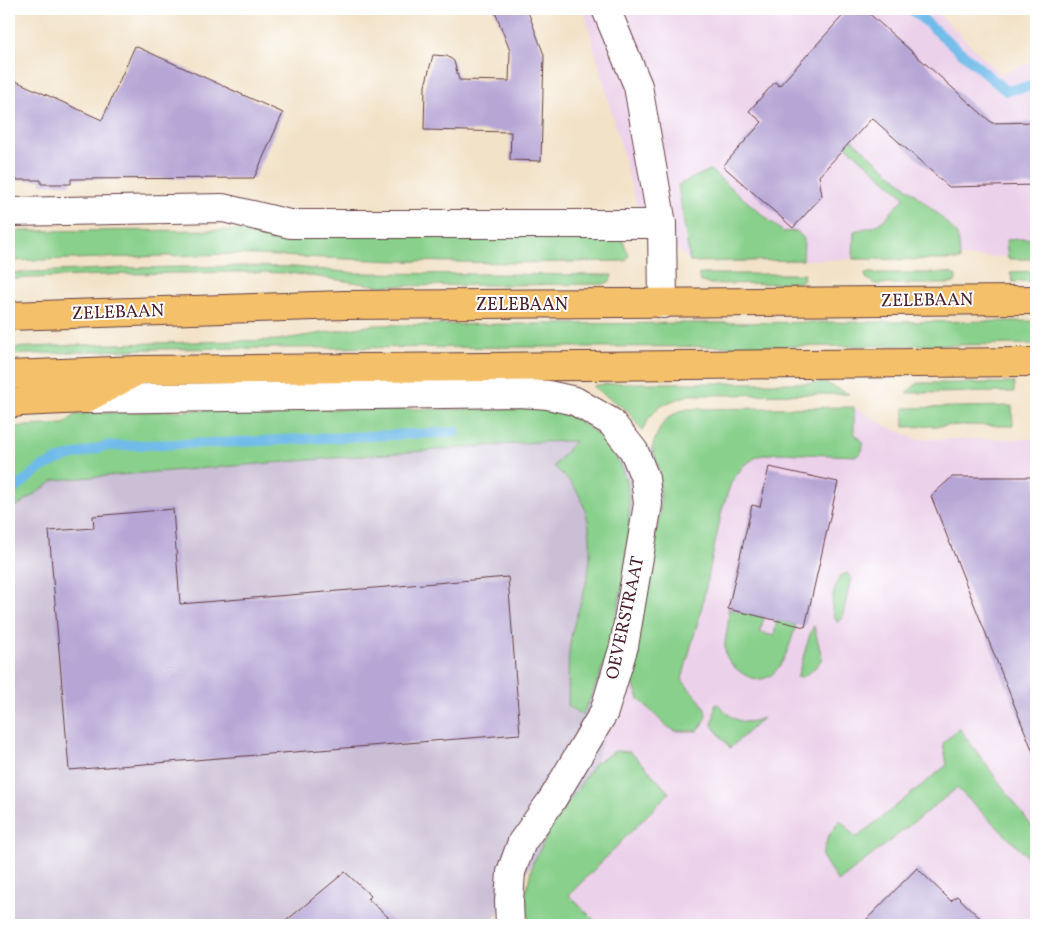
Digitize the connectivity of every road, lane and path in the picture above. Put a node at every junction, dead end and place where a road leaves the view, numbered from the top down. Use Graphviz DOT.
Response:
graph roads {
  1 [pos="606,9"];
  2 [pos="9,212"];
  3 [pos="662,224"];
  4 [pos="1036,300"];
  5 [pos="663,304"];
  6 [pos="9,316"];
  7 [pos="1036,362"];
  8 [pos="139,370"];
  9 [pos="9,375"];
  10 [pos="86,399"];
  11 [pos="9,404"];
  12 [pos="510,925"];
  1 -- 3 [label="street"];
  2 -- 3 [label="street"];
  3 -- 5 [label="street"];
  4 -- 5 [label="main road, ZELEBAAN"];
  5 -- 6 [label="main road, ZELEBAAN"];
  7 -- 8 [label="main road"];
  8 -- 9 [label="main road"];
  8 -- 10 [label="main road"];
  10 -- 11 [label="main road"];
  10 -- 12 [label="street, OEVERSTRAAT"];
}
